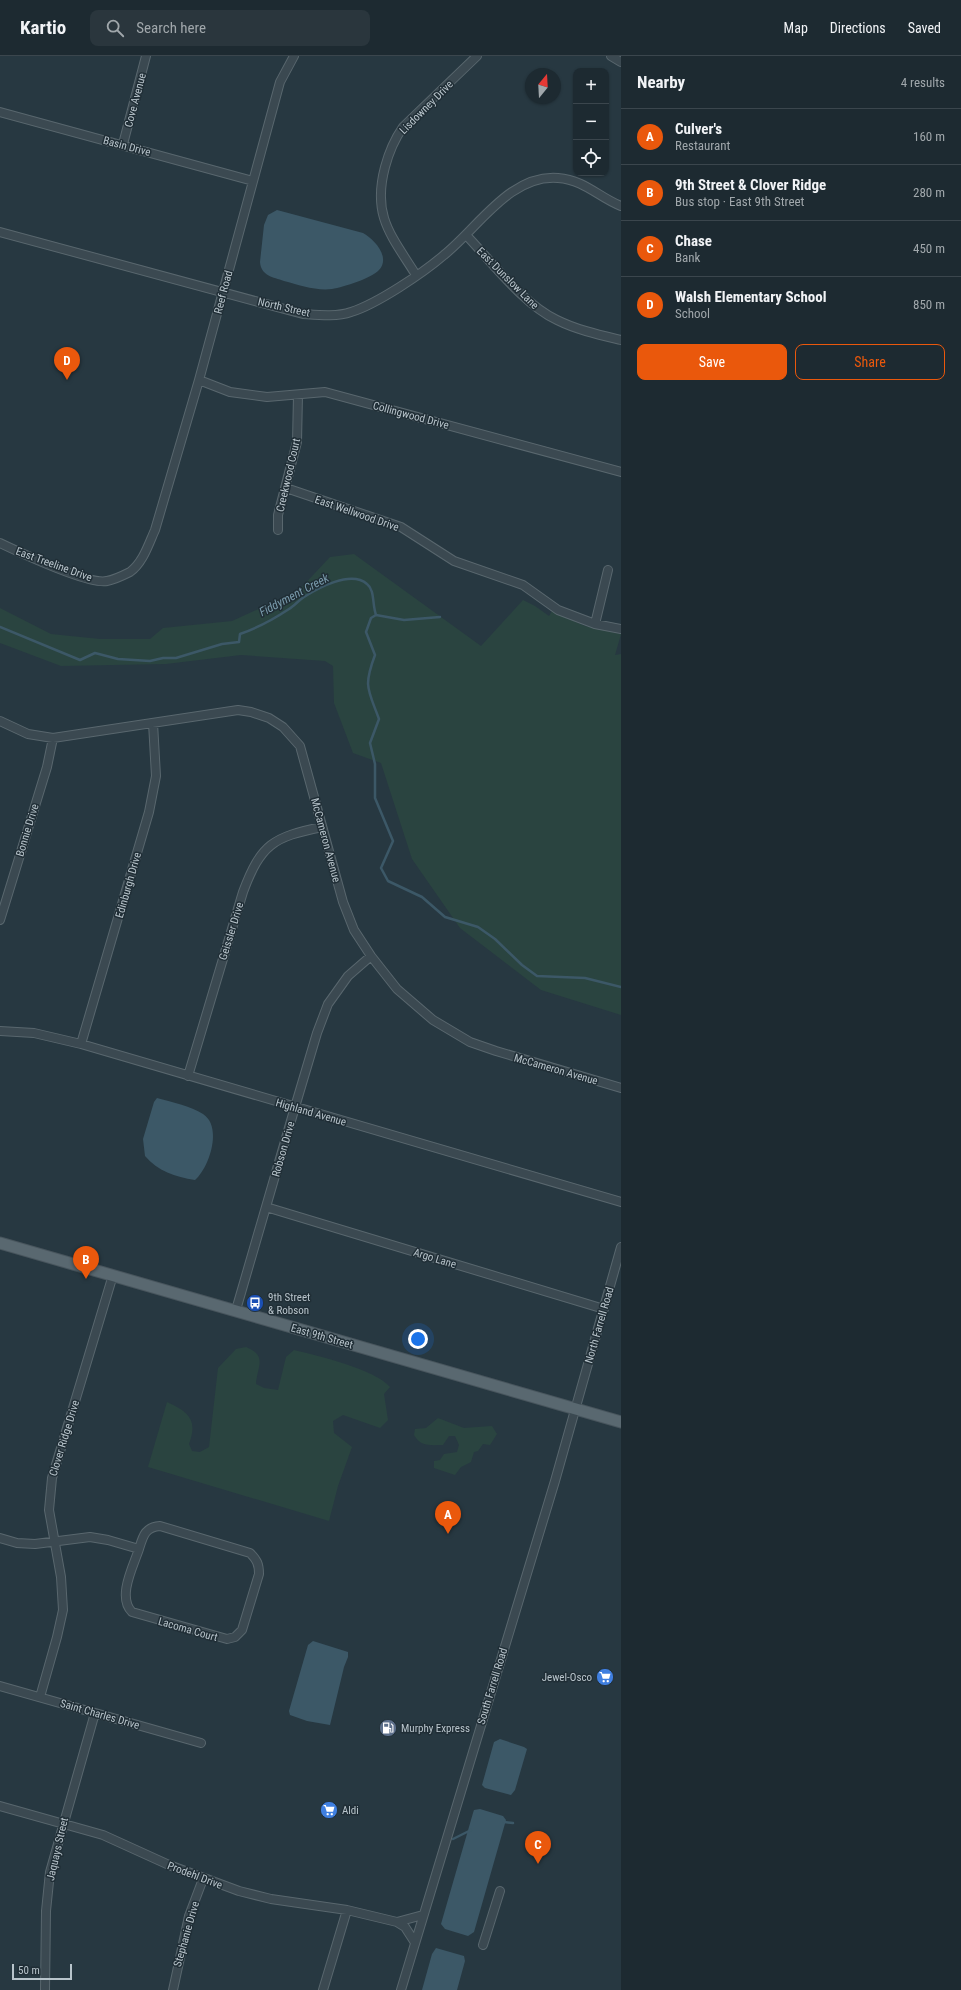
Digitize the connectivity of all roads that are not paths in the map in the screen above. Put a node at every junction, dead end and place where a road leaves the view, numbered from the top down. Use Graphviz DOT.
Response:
graph roads {
  1 [pos="146,56"];
  2 [pos="294,56"];
  3 [pos="477,56"];
  4 [pos="611,56"];
  5 [pos="621,62"];
  6 [pos="0,112"];
  7 [pos="123,144"];
  8 [pos="253,181"];
  9 [pos="621,206"];
  10 [pos="0,232"];
  11 [pos="466,235"];
  12 [pos="416,275"];
  13 [pos="223,292"];
  14 [pos="621,340"];
  15 [pos="199,380"];
  16 [pos="298,395"];
  17 [pos="621,472"];
  18 [pos="286,488"];
  19 [pos="155,530"];
  20 [pos="278,530"];
  21 [pos="0,543"];
  22 [pos="608,570"];
  23 [pos="595,624"];
  24 [pos="621,629"];
  25 [pos="0,721"];
  26 [pos="153,724"];
  27 [pos="52,738"];
  28 [pos="322,827"];
  29 [pos="0,920"];
  30 [pos="371,956"];
  31 [pos="0,1031"];
  32 [pos="81,1044"];
  33 [pos="188,1076"];
  34 [pos="621,1088"];
  35 [pos="295,1107"];
  36 [pos="621,1202"];
  37 [pos="266,1207"];
  38 [pos="0,1243"];
  39 [pos="621,1247"];
  40 [pos="113,1275"];
  41 [pos="604,1309"];
  42 [pos="236,1310"];
  43 [pos="576,1406"];
  44 [pos="621,1422"];
  45 [pos="0,1538"];
  46 [pos="54,1542"];
  47 [pos="139,1549"];
  48 [pos="0,1686"];
  49 [pos="40,1698"];
  50 [pos="95,1712"];
  51 [pos="201,1743"];
  52 [pos="0,1806"];
  53 [pos="63,1824"];
  54 [pos="204,1879"];
  55 [pos="500,1891"];
  56 [pos="347,1910"];
  57 [pos="422,1915"];
  58 [pos="397,1922"];
  59 [pos="414,1941"];
  60 [pos="483,1945"];
  61 [pos="45,1990"];
  62 [pos="173,1990"];
  63 [pos="323,1990"];
  64 [pos="400,1990"];
  1 -- 7 [label="street, Cove Avenue"];
  2 -- 8 [label="street, Reef Road"];
  3 -- 12 [label="street, Lisdowney Drive"];
  4 -- 5 [label="street"];
  6 -- 7 [label="street, Basin Drive"];
  7 -- 8 [label="street, Basin Drive"];
  8 -- 13 [label="street, Reef Road"];
  9 -- 11 [label="street, North Street"];
  10 -- 13 [label="street, North Street"];
  11 -- 12 [label="street, North Street"];
  11 -- 14 [label="street, East Dunslow Lane"];
  12 -- 13 [label="street, North Street"];
  13 -- 15 [label="street, Reef Road"];
  15 -- 16 [label="street, Collingwood Drive"];
  15 -- 19 [label="street, Reef Road"];
  16 -- 17 [label="street, Collingwood Drive"];
  16 -- 18 [label="street, Creekwood Court"];
  18 -- 20 [label="street, Creekwood Court"];
  18 -- 23 [label="street, East Wellwood Drive"];
  19 -- 21 [label="street, East Treeline Drive"];
  22 -- 23 [label="street"];
  23 -- 24 [label="street, East Wellwood Drive"];
  25 -- 27 [label="street, McCameron Avenue"];
  26 -- 27 [label="street, McCameron Avenue"];
  26 -- 28 [label="street, McCameron Avenue"];
  26 -- 32 [label="street, Edinburgh Drive"];
  27 -- 29 [label="street, Bonnie Drive"];
  28 -- 30 [label="street, McCameron Avenue"];
  28 -- 33 [label="street, Geissler Drive"];
  30 -- 34 [label="street, McCameron Avenue"];
  30 -- 35 [label="street, Robson Drive"];
  31 -- 32 [label="street, Highland Avenue"];
  32 -- 33 [label="street, Highland Avenue"];
  33 -- 35 [label="street, Highland Avenue"];
  35 -- 36 [label="street, Highland Avenue"];
  35 -- 37 [label="street, Robson Drive"];
  37 -- 41 [label="street, Argo Lane"];
  37 -- 42 [label="street, Robson Drive"];
  38 -- 40 [label="main road, East 9th Street"];
  39 -- 41 [label="street, North Farrell Road"];
  40 -- 42 [label="main road, East 9th Street"];
  40 -- 46 [label="street, Clover Ridge Drive"];
  41 -- 43 [label="street, North Farrell Road"];
  42 -- 43 [label="main road, East 9th Street"];
  43 -- 44 [label="main road, East 9th Street"];
  43 -- 57 [label="street, South Farrell Road"];
  45 -- 46 [label="street"];
  46 -- 47 [label="street"];
  46 -- 49 [label="street, Clover Ridge Drive"];
  47 -- 47 [label="street, Lacoma Court"];
  48 -- 49 [label="street, Saint Charles Drive"];
  49 -- 50 [label="street, Saint Charles Drive"];
  50 -- 51 [label="street, Saint Charles Drive"];
  50 -- 53 [label="street, Jaquays Street"];
  52 -- 53 [label="street, Prodehl Drive"];
  53 -- 54 [label="street, Prodehl Drive"];
  53 -- 61 [label="street, Jaquays Street"];
  54 -- 56 [label="street, Prodehl Drive"];
  54 -- 62 [label="street, Stephanie Drive"];
  55 -- 60 [label="street"];
  56 -- 58 [label="street, Prodehl Drive"];
  56 -- 63 [label="street"];
  57 -- 58 [label="street, Prodehl Drive"];
  57 -- 59 [label="street, South Farrell Road"];
  58 -- 59 [label="street"];
  59 -- 64 [label="street, South Farrell Road"];
}
